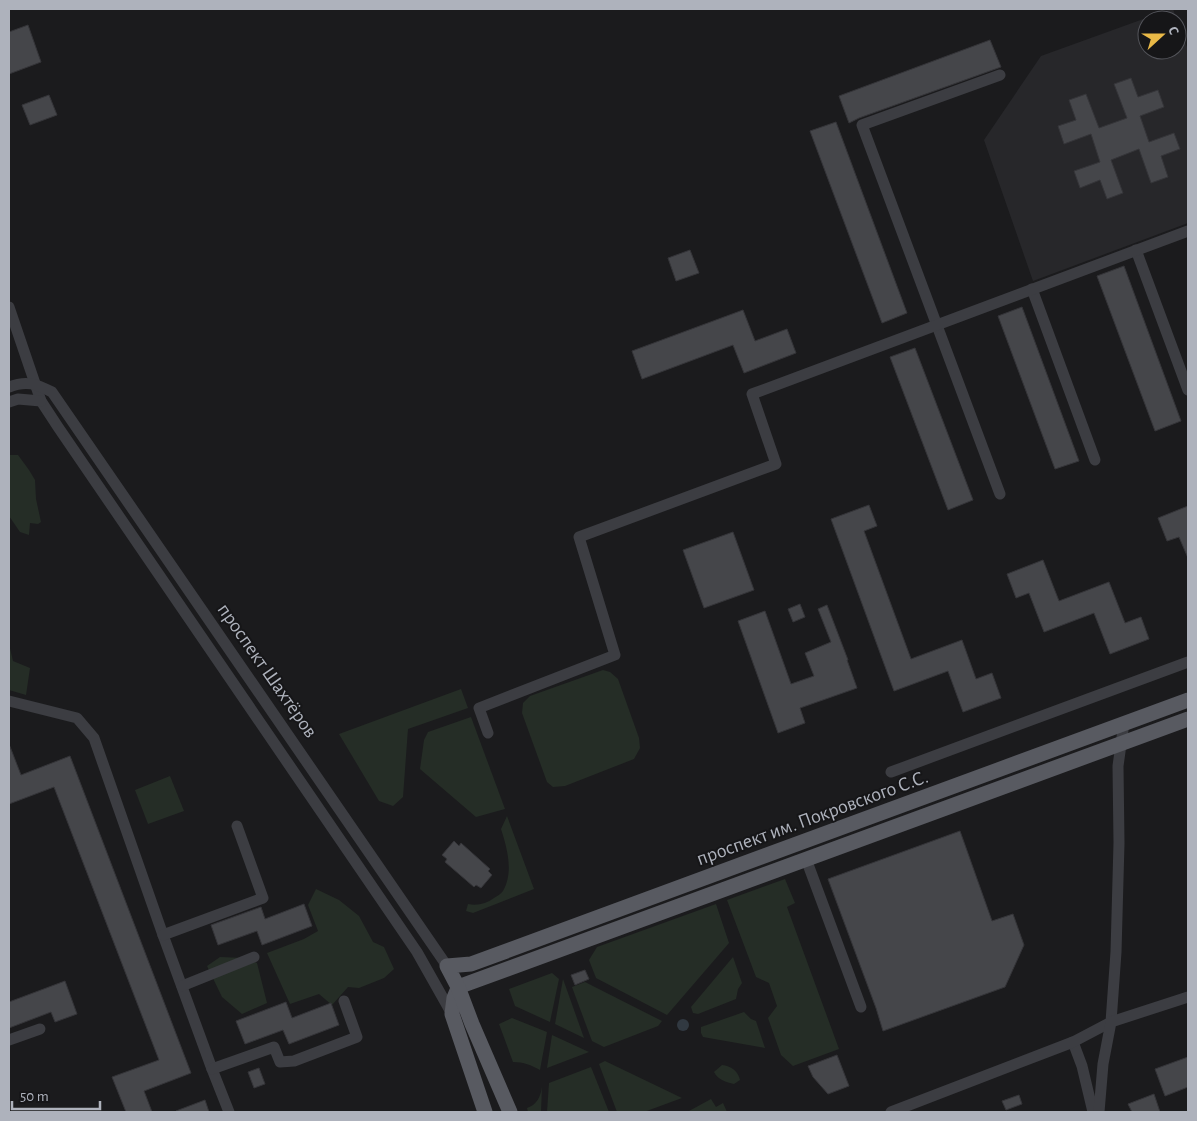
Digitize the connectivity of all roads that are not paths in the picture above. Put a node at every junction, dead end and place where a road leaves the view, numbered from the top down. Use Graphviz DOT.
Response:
graph roads {
  1 [pos="1000,75"];
  2 [pos="1188,231"];
  3 [pos="1136,250"];
  4 [pos="1032,289"];
  5 [pos="9,307"];
  6 [pos="937,325"];
  7 [pos="35,384"];
  8 [pos="9,387"];
  9 [pos="1188,390"];
  10 [pos="42,401"];
  11 [pos="9,402"];
  12 [pos="1095,460"];
  13 [pos="1000,494"];
  14 [pos="1188,662"];
  15 [pos="1188,700"];
  16 [pos="9,701"];
  17 [pos="1188,719"];
  18 [pos="1124,723"];
  19 [pos="488,733"];
  20 [pos="1120,745"];
  21 [pos="891,772"];
  22 [pos="237,826"];
  23 [pos="806,859"];
  24 [pos="163,935"];
  25 [pos="254,957"];
  26 [pos="424,963"];
  27 [pos="471,964"];
  28 [pos="447,966"];
  29 [pos="182,986"];
  30 [pos="458,987"];
  31 [pos="1188,997"];
  32 [pos="344,1001"];
  33 [pos="861,1007"];
  34 [pos="452,1014"];
  35 [pos="1111,1022"];
  36 [pos="40,1029"];
  37 [pos="9,1040"];
  38 [pos="1073,1042"];
  39 [pos="212,1069"];
  40 [pos="229,1112"];
  41 [pos="485,1112"];
  42 [pos="510,1112"];
  43 [pos="890,1112"];
  44 [pos="1093,1112"];
  45 [pos="1098,1112"];
  1 -- 6 [label="street"];
  2 -- 3 [label="street"];
  3 -- 4 [label="street"];
  3 -- 9 [label="street"];
  4 -- 6 [label="street"];
  4 -- 12 [label="street"];
  5 -- 7 [label="street, проспект Шахтёров"];
  6 -- 13 [label="street"];
  6 -- 19 [label="street"];
  7 -- 8 [label="street"];
  7 -- 10 [label="street, проспект Шахтёров"];
  7 -- 28 [label="street, проспект Шахтёров"];
  10 -- 11 [label="street"];
  10 -- 26 [label="street, проспект Шахтёров"];
  14 -- 21 [label="street"];
  15 -- 18 [label="main road, проспект им. Покровского С.С."];
  16 -- 24 [label="street"];
  17 -- 20 [label="main road, проспект им. Покровского С.С."];
  18 -- 20 [label="street"];
  18 -- 27 [label="main road, проспект им. Покровского С.С."];
  20 -- 23 [label="main road, проспект им. Покровского С.С."];
  20 -- 35 [label="street"];
  22 -- 24 [label="street"];
  23 -- 30 [label="main road, проспект им. Покровского С.С."];
  23 -- 33 [label="street"];
  24 -- 29 [label="street"];
  25 -- 29 [label="street"];
  26 -- 30 [label="street, проспект Шахтёров"];
  26 -- 34 [label="street, проспект Шахтёров"];
  27 -- 28 [label="main road, проспект им. Покровского С.С."];
  27 -- 30 [label="main road"];
  28 -- 30 [label="main road, проспект Шахтёров"];
  29 -- 39 [label="street"];
  30 -- 34 [label="main road"];
  30 -- 42 [label="main road, проспект Шахтёров"];
  31 -- 35 [label="street"];
  32 -- 39 [label="street"];
  34 -- 41 [label="main road, проспект Шахтёров"];
  35 -- 38 [label="street"];
  35 -- 45 [label="street"];
  36 -- 37 [label="street"];
  38 -- 43 [label="street"];
  38 -- 44 [label="street"];
  39 -- 40 [label="street"];
}
